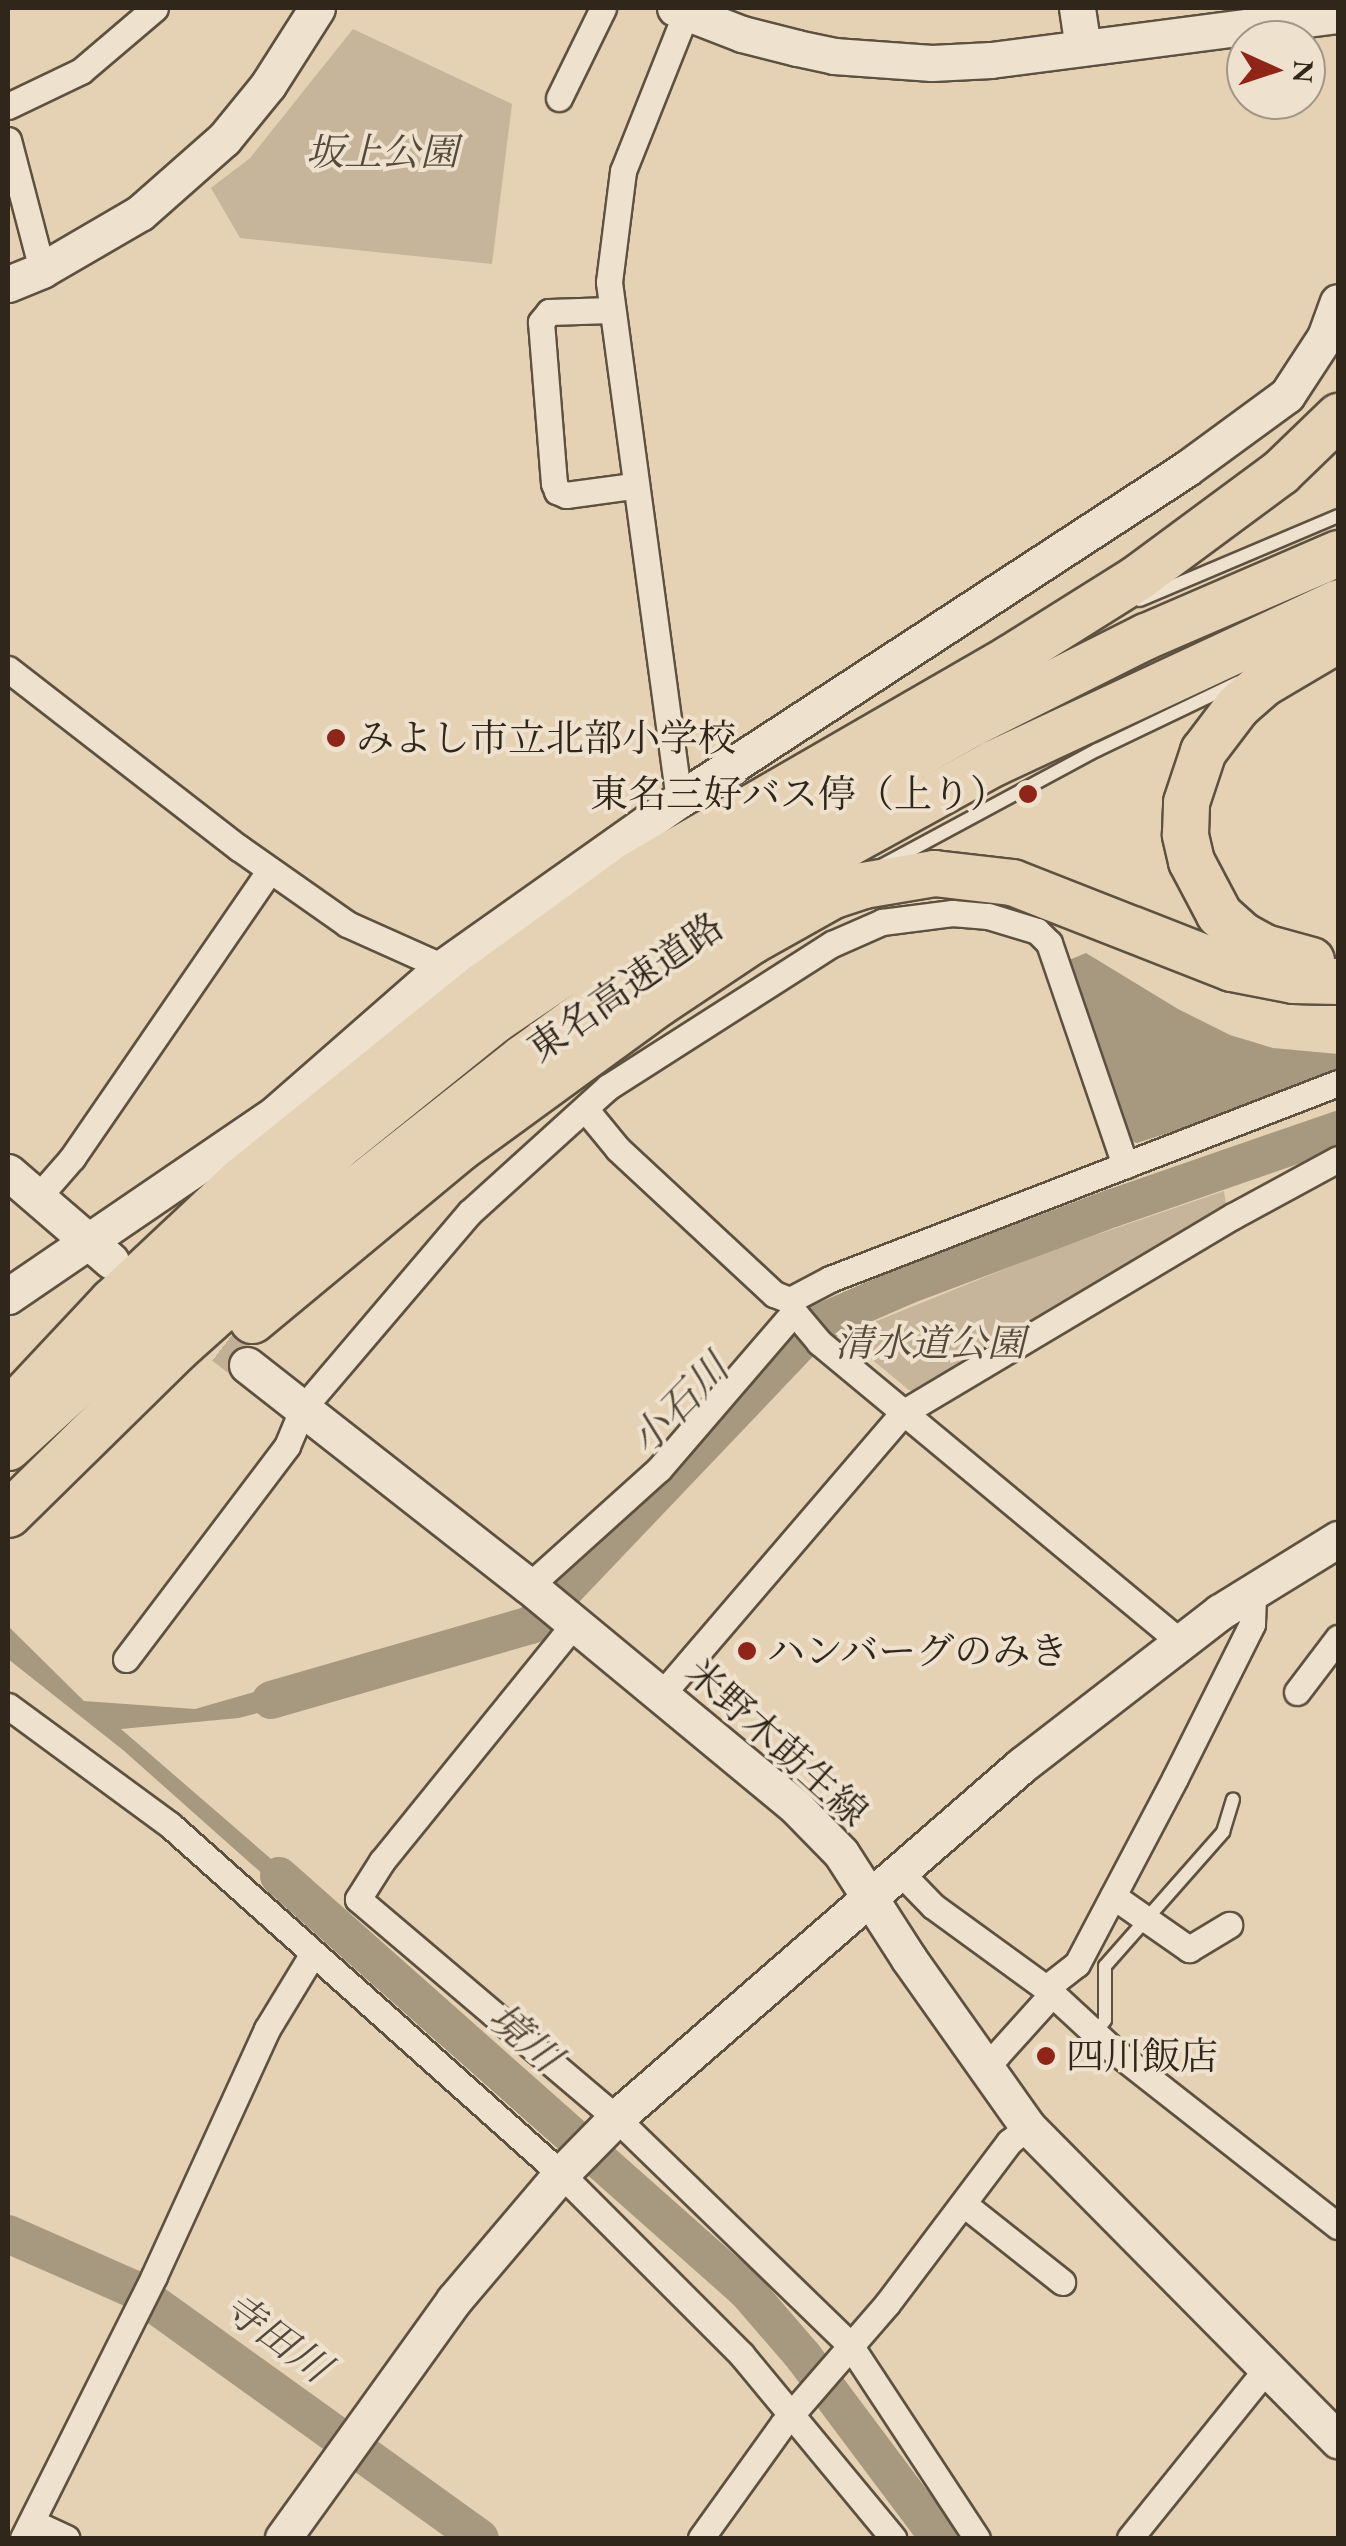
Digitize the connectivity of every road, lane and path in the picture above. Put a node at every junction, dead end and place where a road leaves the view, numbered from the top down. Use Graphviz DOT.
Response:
graph roads {
  1 [pos="154,8"];
  2 [pos="317,8"];
  3 [pos="603,8"];
  4 [pos="1077,8"];
  5 [pos="680,10"];
  6 [pos="1338,14"];
  7 [pos="1083,48"];
  8 [pos="558,98"];
  9 [pos="8,106"];
  10 [pos="8,140"];
  11 [pos="42,270"];
  12 [pos="8,284"];
  13 [pos="1338,302"];
  14 [pos="610,310"];
  15 [pos="1338,416"];
  16 [pos="633,486"];
  17 [pos="1338,516"];
  18 [pos="1338,553"];
  19 [pos="1125,606"];
  20 [pos="1109,614"];
  21 [pos="1335,628"];
  22 [pos="1010,658"];
  23 [pos="8,669"];
  24 [pos="678,800"];
  25 [pos="270,870"];
  26 [pos="832,894"];
  27 [pos="1338,962"];
  28 [pos="443,967"];
  29 [pos="1338,981"];
  30 [pos="1338,1083"];
  31 [pos="586,1110"];
  32 [pos="1338,1159"];
  33 [pos="1125,1164"];
  34 [pos="8,1172"];
  35 [pos="38,1196"];
  36 [pos="98,1250"];
  37 [pos="8,1296"];
  38 [pos="795,1311"];
  39 [pos="248,1366"];
  40 [pos="303,1408"];
  41 [pos="8,1412"];
  42 [pos="904,1412"];
  43 [pos="8,1447"];
  44 [pos="63,1458"];
  45 [pos="8,1514"];
  46 [pos="1338,1539"];
  47 [pos="530,1586"];
  48 [pos="1253,1590"];
  49 [pos="571,1622"];
  50 [pos="1338,1638"];
  51 [pos="1181,1643"];
  52 [pos="126,1659"];
  53 [pos="1297,1692"];
  54 [pos="662,1694"];
  55 [pos="8,1706"];
  56 [pos="1233,1800"];
  57 [pos="899,1871"];
  58 [pos="1113,1896"];
  59 [pos="870,1898"];
  60 [pos="1148,1916"];
  61 [pos="1229,1925"];
  62 [pos="312,1955"];
  63 [pos="1049,1991"];
  64 [pos="1094,2032"];
  65 [pos="982,2063"];
  66 [pos="616,2118"];
  67 [pos="1028,2126"];
  68 [pos="561,2174"];
  69 [pos="965,2206"];
  70 [pos="1338,2226"];
  71 [pos="1062,2282"];
  72 [pos="848,2349"];
  73 [pos="1267,2368"];
  74 [pos="796,2412"];
  75 [pos="1338,2440"];
  76 [pos="28,2530"];
  77 [pos="66,2538"];
  78 [pos="283,2538"];
  79 [pos="700,2538"];
  80 [pos="893,2538"];
  81 [pos="977,2538"];
  82 [pos="1130,2538"];
  1 -- 9 [label="street"];
  2 -- 11 [label="street"];
  3 -- 8 [label="street"];
  4 -- 7 [label="street"];
  5 -- 7 [label="street"];
  5 -- 14 [label="street"];
  6 -- 7 [label="street"];
  10 -- 11 [label="street"];
  11 -- 12 [label="street"];
  13 -- 24 [label="street"];
  14 -- 16 [label="street"];
  14 -- 16 [label="street"];
  15 -- 22 [label="highway"];
  16 -- 24 [label="street"];
  17 -- 19 [label="lane"];
  18 -- 43 [label="highway, 東名高速道路"];
  20 -- 22 [label="lane"];
  21 -- 26 [label="lane"];
  21 -- 27 [label="highway"];
  21 -- 44 [label="highway, 東名高速道路"];
  22 -- 41 [label="highway"];
  23 -- 25 [label="street"];
  24 -- 28 [label="street"];
  25 -- 28 [label="street"];
  25 -- 35 [label="street"];
  26 -- 29 [label="highway"];
  26 -- 44 [label="highway"];
  28 -- 36 [label="street"];
  30 -- 33 [label="street"];
  31 -- 33 [label="street"];
  31 -- 38 [label="street"];
  31 -- 40 [label="street"];
  32 -- 42 [label="street"];
  33 -- 38 [label="street"];
  34 -- 35 [label="street"];
  35 -- 36 [label="street"];
  36 -- 37 [label="street"];
  38 -- 42 [label="street"];
  38 -- 47 [label="street"];
  39 -- 40 [label="street, 米野木莇生線"];
  40 -- 47 [label="street, 米野木莇生線"];
  40 -- 52 [label="street"];
  42 -- 51 [label="street"];
  42 -- 54 [label="street"];
  44 -- 45 [label="highway, 東名高速道路"];
  46 -- 48 [label="street"];
  47 -- 49 [label="street, 米野木莇生線"];
  48 -- 51 [label="street"];
  48 -- 58 [label="street"];
  49 -- 54 [label="street, 米野木莇生線"];
  49 -- 66 [label="street"];
  50 -- 53 [label="street"];
  51 -- 57 [label="street"];
  54 -- 59 [label="street, 米野木莇生線"];
  55 -- 62 [label="street"];
  56 -- 60 [label="lane"];
  57 -- 59 [label="street"];
  57 -- 63 [label="street"];
  58 -- 60 [label="street"];
  58 -- 63 [label="street"];
  59 -- 65 [label="street, 米野木莇生線"];
  59 -- 66 [label="street"];
  60 -- 61 [label="street"];
  60 -- 64 [label="lane"];
  62 -- 68 [label="street"];
  62 -- 76 [label="street"];
  63 -- 64 [label="street"];
  63 -- 65 [label="street"];
  64 -- 70 [label="street"];
  65 -- 67 [label="street, 米野木莇生線"];
  66 -- 68 [label="street"];
  66 -- 72 [label="street"];
  67 -- 69 [label="street"];
  67 -- 73 [label="street, 米野木莇生線"];
  68 -- 74 [label="street"];
  68 -- 78 [label="street"];
  69 -- 71 [label="street"];
  69 -- 72 [label="street"];
  72 -- 74 [label="street"];
  72 -- 81 [label="street"];
  73 -- 75 [label="street, 米野木莇生線"];
  73 -- 82 [label="street"];
  74 -- 79 [label="street"];
  74 -- 80 [label="street"];
  76 -- 77 [label="street"];
}
